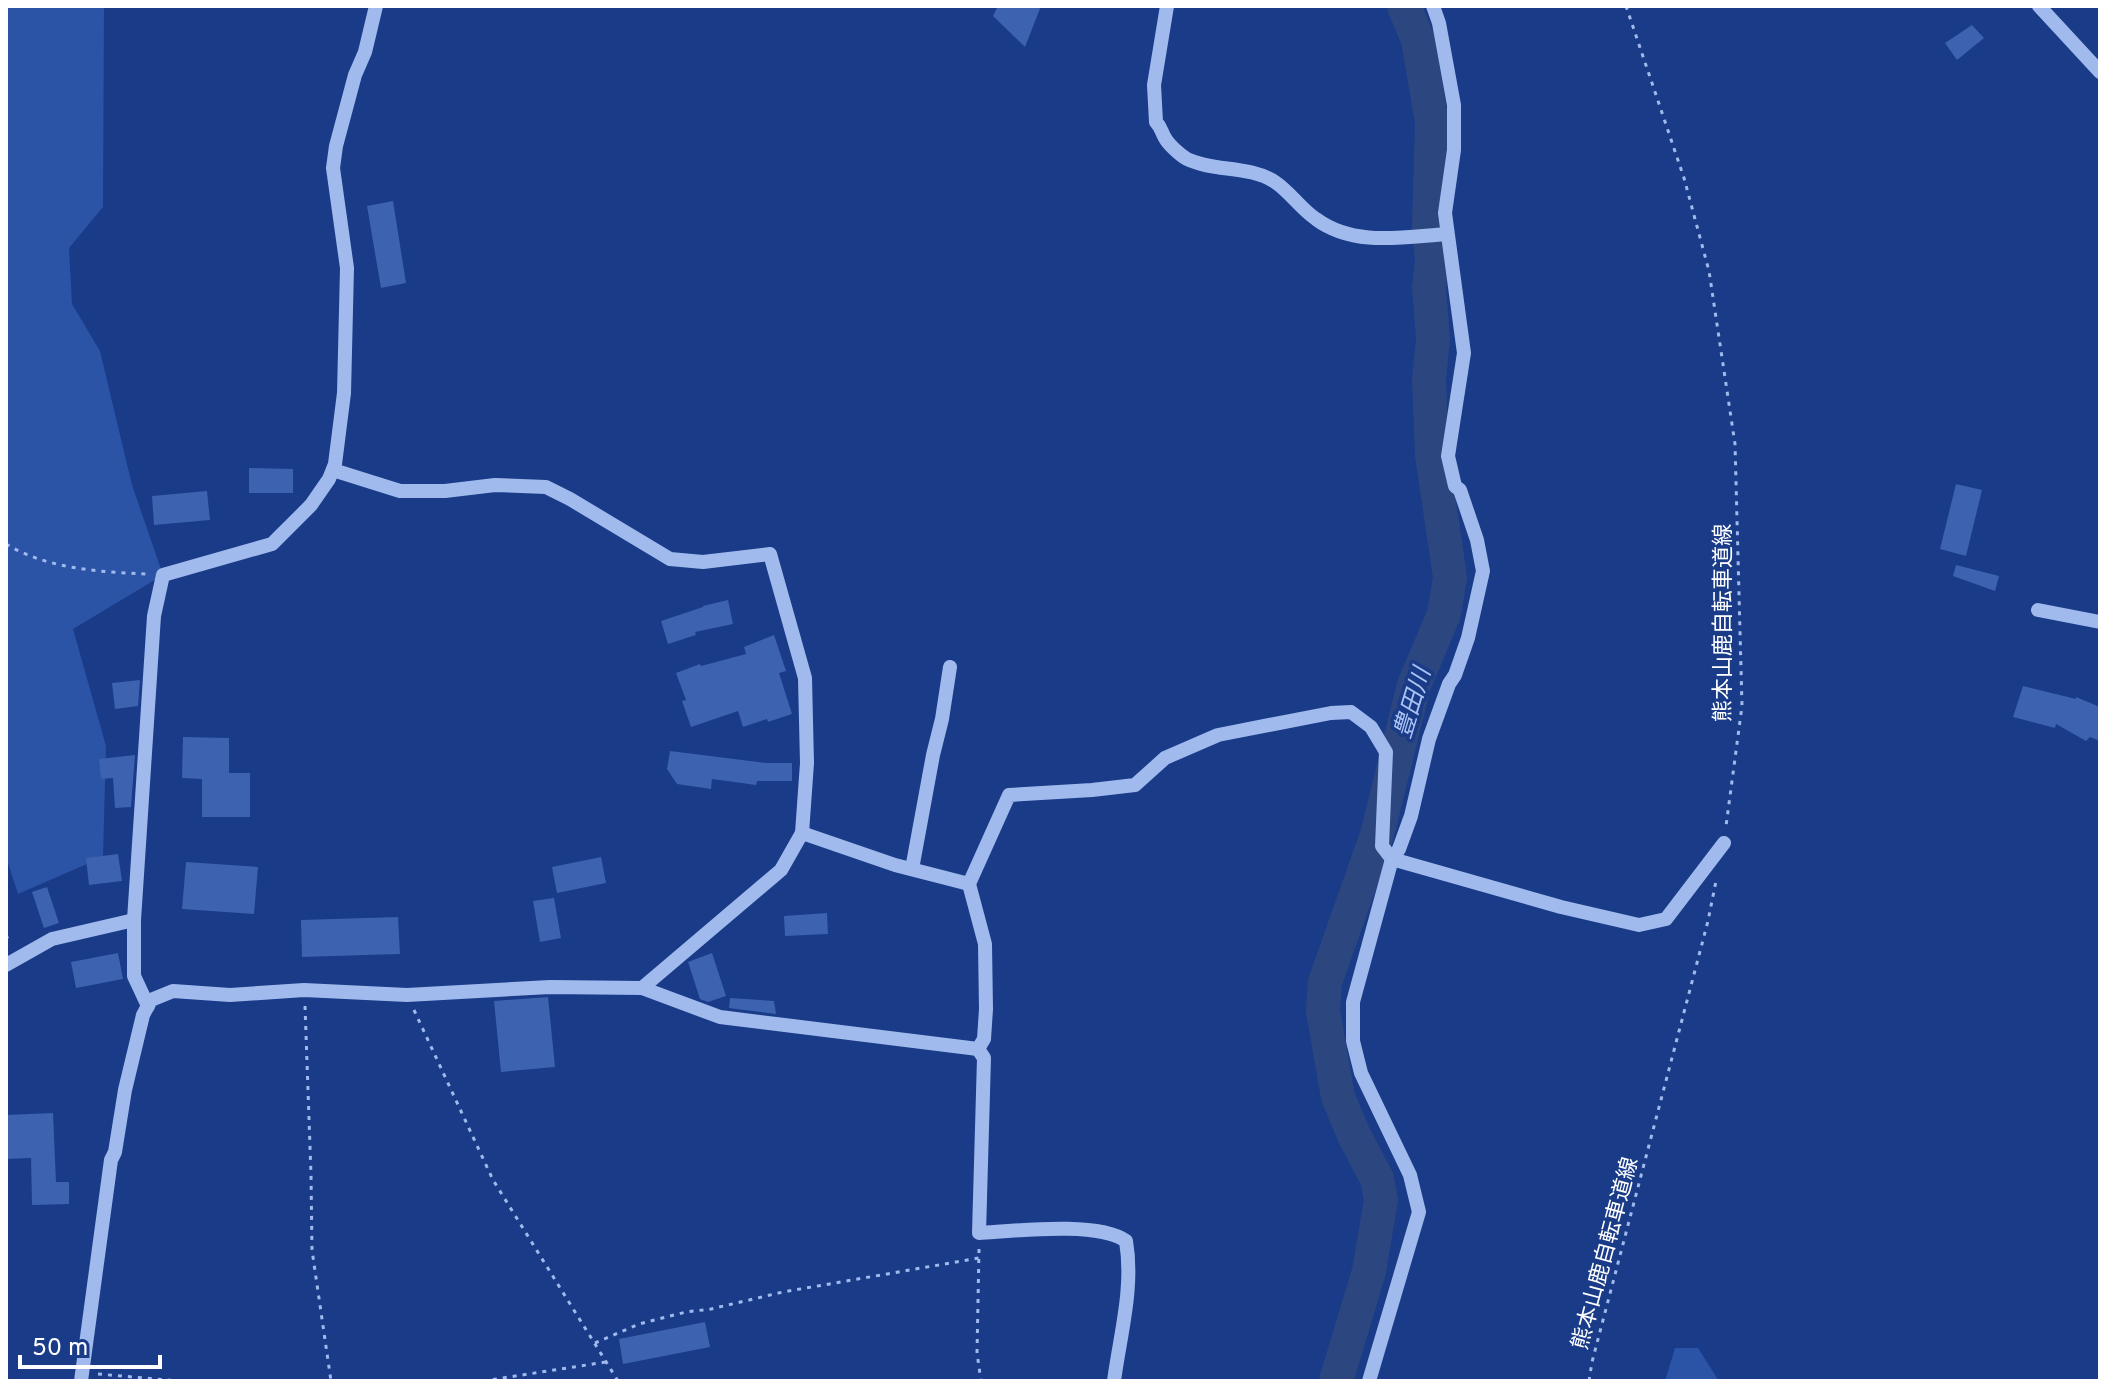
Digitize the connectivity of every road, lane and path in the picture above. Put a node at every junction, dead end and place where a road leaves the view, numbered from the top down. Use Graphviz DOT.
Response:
graph roads {
  1 [pos="376,6"];
  2 [pos="1167,6"];
  3 [pos="1433,6"];
  4 [pos="1626,6"];
  5 [pos="2039,6"];
  6 [pos="2100,72"];
  7 [pos="1447,234"];
  8 [pos="333,470"];
  9 [pos="6,544"];
  10 [pos="163,575"];
  11 [pos="2038,610"];
  12 [pos="2100,622"];
  13 [pos="950,667"];
  14 [pos="802,833"];
  15 [pos="1724,843"];
  16 [pos="1392,859"];
  17 [pos="912,869"];
  18 [pos="969,884"];
  19 [pos="134,920"];
  20 [pos="6,965"];
  21 [pos="642,988"];
  22 [pos="304,990"];
  23 [pos="407,995"];
  24 [pos="148,1006"];
  25 [pos="978,1049"];
  26 [pos="595,1343"];
  27 [pos="606,1362"];
  28 [pos="82,1376"];
  29 [pos="178,1381"];
  30 [pos="331,1381"];
  31 [pos="483,1381"];
  32 [pos="618,1381"];
  33 [pos="981,1381"];
  34 [pos="1114,1381"];
  35 [pos="1369,1381"];
  36 [pos="1589,1381"];
  1 -- 8 [label="street"];
  2 -- 7 [label="street"];
  3 -- 7 [label="street"];
  4 -- 15 [label="path, 熊本山鹿自転車道線"];
  5 -- 6 [label="street"];
  7 -- 16 [label="street"];
  8 -- 10 [label="street"];
  8 -- 14 [label="street"];
  9 -- 10 [label="path"];
  10 -- 19 [label="street"];
  11 -- 12 [label="street"];
  13 -- 17 [label="street"];
  14 -- 17 [label="street"];
  14 -- 21 [label="street"];
  15 -- 16 [label="street"];
  15 -- 36 [label="path, 熊本山鹿自転車道線"];
  16 -- 18 [label="street"];
  16 -- 35 [label="street"];
  17 -- 18 [label="street"];
  18 -- 25 [label="street"];
  19 -- 20 [label="street"];
  19 -- 24 [label="street"];
  21 -- 23 [label="street"];
  21 -- 25 [label="street"];
  22 -- 23 [label="street"];
  22 -- 24 [label="street"];
  22 -- 30 [label="path"];
  23 -- 26 [label="path"];
  24 -- 28 [label="street"];
  25 -- 34 [label="street"];
  26 -- 27 [label="path"];
  26 -- 33 [label="path"];
  27 -- 31 [label="path"];
  27 -- 32 [label="path"];
  28 -- 29 [label="path"];
}
